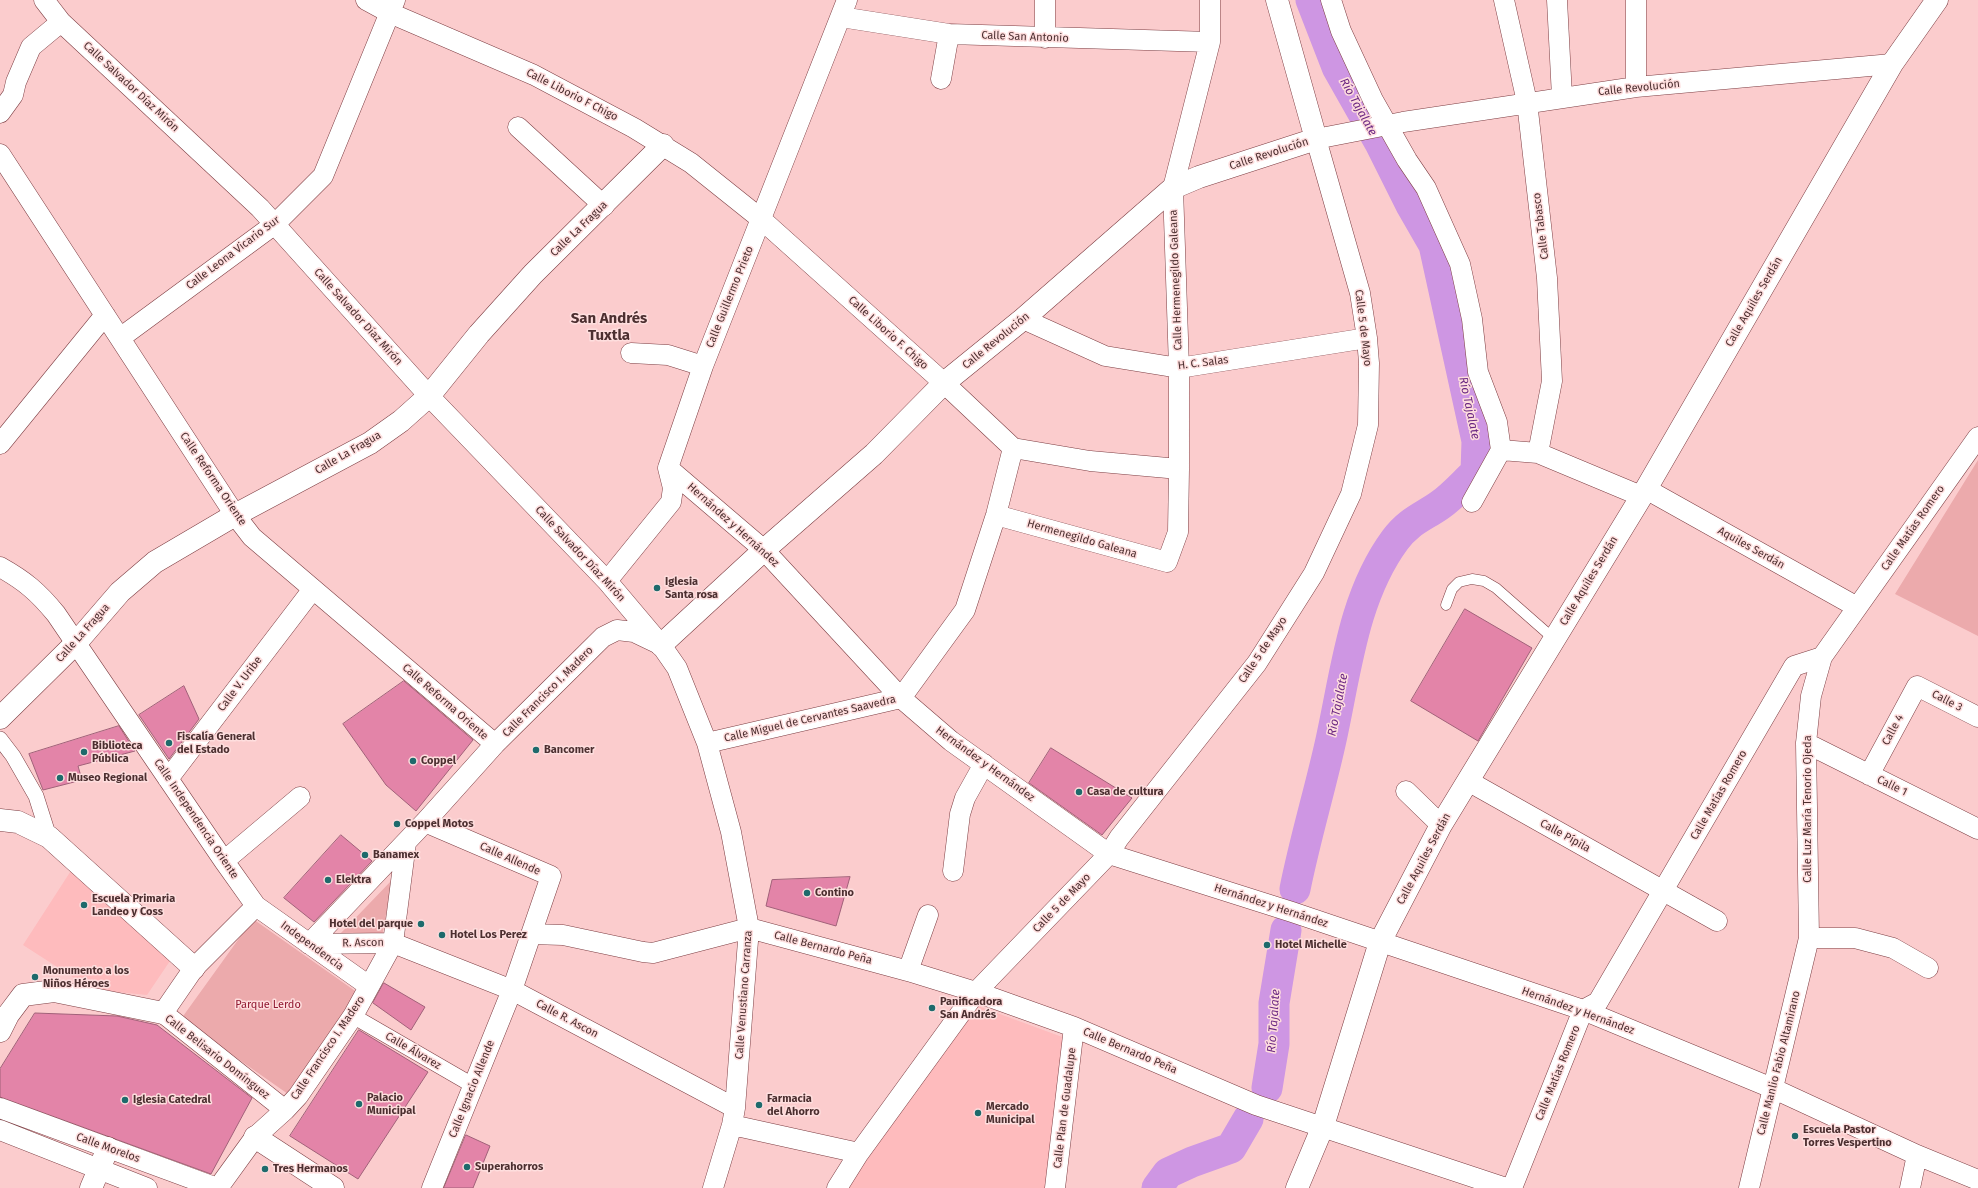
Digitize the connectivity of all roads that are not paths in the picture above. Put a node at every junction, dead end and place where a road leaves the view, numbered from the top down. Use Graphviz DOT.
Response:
graph roads {
  1 [pos="44,0"];
  2 [pos="366,0"];
  3 [pos="1045,0"];
  4 [pos="1210,0"];
  5 [pos="1277,0"];
  6 [pos="1330,0"];
  7 [pos="1504,0"];
  8 [pos="1557,0"];
  9 [pos="1636,0"];
  10 [pos="1937,0"];
  11 [pos="393,6"];
  12 [pos="844,9"];
  13 [pos="62,22"];
  14 [pos="949,34"];
  15 [pos="1045,38"];
  16 [pos="1210,42"];
  17 [pos="1892,64"];
  18 [pos="941,79"];
  19 [pos="1636,87"];
  20 [pos="1562,97"];
  21 [pos="1527,102"];
  22 [pos="0,113"];
  23 [pos="1385,125"];
  24 [pos="518,127"];
  25 [pos="1316,139"];
  26 [pos="663,145"];
  27 [pos="0,154"];
  28 [pos="1173,188"];
  29 [pos="604,206"];
  30 [pos="761,219"];
  31 [pos="275,224"];
  32 [pos="105,315"];
  33 [pos="1023,319"];
  34 [pos="120,338"];
  35 [pos="1367,338"];
  36 [pos="631,353"];
  37 [pos="703,366"];
  38 [pos="1179,368"];
  39 [pos="944,383"];
  40 [pos="429,396"];
  41 [pos="1978,437"];
  42 [pos="0,444"];
  43 [pos="1013,448"];
  44 [pos="1501,450"];
  45 [pos="1538,453"];
  46 [pos="668,468"];
  47 [pos="1179,469"];
  48 [pos="1643,493"];
  49 [pos="1472,502"];
  50 [pos="235,515"];
  51 [pos="996,515"];
  52 [pos="764,550"];
  53 [pos="1167,562"];
  54 [pos="0,567"];
  55 [pos="606,581"];
  56 [pos="313,589"];
  57 [pos="1446,605"];
  58 [pos="1857,607"];
  59 [pos="631,609"];
  60 [pos="603,637"];
  61 [pos="1554,639"];
  62 [pos="76,642"];
  63 [pos="661,645"];
  64 [pos="1822,657"];
  65 [pos="1917,686"];
  66 [pos="901,698"];
  67 [pos="1978,717"];
  68 [pos="0,718"];
  69 [pos="0,739"];
  70 [pos="707,743"];
  71 [pos="1806,743"];
  72 [pos="495,744"];
  73 [pos="984,764"];
  74 [pos="1869,775"];
  75 [pos="168,778"];
  76 [pos="1468,781"];
  77 [pos="1406,791"];
  78 [pos="300,797"];
  79 [pos="0,820"];
  80 [pos="425,822"];
  81 [pos="1442,825"];
  82 [pos="1978,829"];
  83 [pos="49,837"];
  84 [pos="406,843"];
  85 [pos="1109,854"];
  86 [pos="224,861"];
  87 [pos="953,871"];
  88 [pos="1663,890"];
  89 [pos="256,906"];
  90 [pos="928,915"];
  91 [pos="1717,921"];
  92 [pos="749,928"];
  93 [pos="531,934"];
  94 [pos="1809,938"];
  95 [pos="1380,942"];
  96 [pos="393,943"];
  97 [pos="308,944"];
  98 [pos="194,968"];
  99 [pos="1928,968"];
  100 [pos="908,971"];
  101 [pos="369,986"];
  102 [pos="512,990"];
  103 [pos="976,992"];
  104 [pos="1583,1010"];
  105 [pos="163,1013"];
  106 [pos="353,1016"];
  107 [pos="1074,1027"];
  108 [pos="0,1031"];
  109 [pos="474,1086"];
  110 [pos="1772,1088"];
  111 [pos="0,1108"];
  112 [pos="286,1110"];
  113 [pos="734,1116"];
  114 [pos="1323,1126"];
  115 [pos="0,1130"];
  116 [pos="255,1138"];
  117 [pos="108,1148"];
  118 [pos="859,1152"];
  119 [pos="1917,1156"];
  120 [pos="96,1179"];
  121 [pos="1978,1180"];
  122 [pos="147,1188"];
  123 [pos="217,1188"];
  124 [pos="333,1188"];
  125 [pos="432,1188"];
  126 [pos="713,1188"];
  127 [pos="837,1188"];
  128 [pos="1055,1188"];
  129 [pos="1297,1188"];
  130 [pos="1506,1188"];
  131 [pos="1512,1188"];
  132 [pos="1749,1188"];
  133 [pos="1910,1188"];
  1 -- 13 [label="street, Calle Salvador Díaz Mirón"];
  2 -- 11 [label="street, Calle Liborio F Chigo"];
  3 -- 15 [label="street"];
  4 -- 16 [label="street, Calle Hermenegildo Galeana"];
  5 -- 25 [label="street, Calle 5 de Mayo"];
  6 -- 23 [label="street"];
  7 -- 21 [label="street, Calle Tabasco"];
  8 -- 20 [label="street"];
  9 -- 19 [label="street"];
  10 -- 17 [label="street, Calle Aquiles Serdán"];
  11 -- 26 [label="street, Calle Liborio F Chigo"];
  11 -- 31 [label="street, Calle Leona Vicario Sur"];
  12 -- 14 [label="street, Calle San Antonio"];
  12 -- 30 [label="street, Calle Guillermo Prieto"];
  13 -- 22 [label="street"];
  13 -- 31 [label="street, Calle Salvador Díaz Mirón"];
  14 -- 15 [label="street, Calle San Antonio"];
  14 -- 18 [label="street"];
  15 -- 16 [label="street, Calle San Antonio"];
  16 -- 28 [label="street, Calle Hermenegildo Galeana"];
  17 -- 19 [label="street, Calle Revolución"];
  17 -- 48 [label="street, Calle Aquiles Serdán"];
  19 -- 20 [label="street, Calle Revolución"];
  20 -- 21 [label="street, Calle Revolución"];
  21 -- 23 [label="street, Calle Revolución"];
  21 -- 45 [label="street, Calle Tabasco"];
  23 -- 25 [label="street, Calle Revolución"];
  23 -- 44 [label="street"];
  24 -- 29 [label="street"];
  25 -- 28 [label="street, Calle Revolución"];
  25 -- 35 [label="street, Calle 5 de Mayo"];
  26 -- 29 [label="street, Calle La Fragua"];
  26 -- 30 [label="street, Calle Liborio F Chigo"];
  27 -- 32 [label="street, Calle Reforma Oriente"];
  28 -- 33 [label="street, Calle Revolución"];
  28 -- 38 [label="street, Calle Hermenegildo Galeana"];
  29 -- 40 [label="street, Calle La Fragua"];
  30 -- 37 [label="street, Calle Guillermo Prieto"];
  30 -- 39 [label="street, Calle Liborio F. Chigo"];
  31 -- 34 [label="street, Calle Leona Vicario Sur"];
  31 -- 40 [label="street, Calle Salvador Díaz Mirón"];
  32 -- 34 [label="street, Calle Reforma Oriente"];
  32 -- 42 [label="street"];
  33 -- 38 [label="street, H. C. Salas"];
  33 -- 39 [label="street, Calle Revolución"];
  34 -- 50 [label="street, Calle Reforma Oriente"];
  35 -- 38 [label="street, H. C. Salas"];
  35 -- 85 [label="street, Calle 5 de Mayo"];
  36 -- 37 [label="street"];
  37 -- 46 [label="street, Calle Guillermo Prieto"];
  38 -- 47 [label="street, Calle Hermenegildo Galeana"];
  39 -- 43 [label="street, Calle Liborio F. Chigo"];
  39 -- 52 [label="street, Calle Revolución"];
  40 -- 50 [label="street, Calle La Fragua"];
  40 -- 55 [label="street, Calle Salvador Díaz Mirón"];
  41 -- 58 [label="street, Calle Matías Romero"];
  43 -- 47 [label="street"];
  43 -- 51 [label="street, Calle Miguel de Cervantes Saavedra"];
  44 -- 45 [label="street, Aquiles Serdán"];
  44 -- 49 [label="street"];
  45 -- 48 [label="street, Aquiles Serdán"];
  46 -- 52 [label="street, Hernández y Hernández"];
  46 -- 55 [label="street"];
  47 -- 53 [label="street, Calle Hermenegildo Galeana"];
  48 -- 58 [label="street, Aquiles Serdán"];
  48 -- 61 [label="street, Calle Aquiles Serdán"];
  50 -- 56 [label="street, Calle Reforma Oriente"];
  50 -- 62 [label="street, Calle La Fragua"];
  51 -- 53 [label="street, Hermenegildo Galeana"];
  51 -- 66 [label="street, Calle Miguel de Cervantes Saavedra"];
  52 -- 63 [label="street, Calle Revolución"];
  52 -- 66 [label="street, Hernández y Hernández"];
  54 -- 62 [label="street, Calle Independencia Oriente"];
  55 -- 59 [label="street, Calle Salvador Díaz Mirón"];
  56 -- 72 [label="street, Calle Reforma Oriente"];
  56 -- 75 [label="street, Calle V. Uribe"];
  57 -- 61 [label="lane"];
  58 -- 64 [label="street, Calle Matías Romero"];
  59 -- 60 [label="street"];
  59 -- 63 [label="street, Calle Salvador Díaz Mirón"];
  60 -- 63 [label="street, Calle Francisco I. Madero"];
  60 -- 72 [label="street, Calle Francisco I. Madero"];
  61 -- 76 [label="street, Calle Aquiles Serdán"];
  62 -- 68 [label="street, Calle La Fragua"];
  62 -- 75 [label="street, Calle Independencia Oriente"];
  63 -- 70 [label="street, Calle Venustiano Carranza"];
  64 -- 71 [label="street, Calle Luz María Tenorio Ojeda"];
  64 -- 88 [label="street, Calle Matías Romero"];
  65 -- 67 [label="street, Calle 3"];
  65 -- 74 [label="street, Calle 4"];
  66 -- 70 [label="street, Calle Miguel de Cervantes Saavedra"];
  66 -- 73 [label="street, Hernández y Hernández"];
  69 -- 83 [label="street"];
  70 -- 92 [label="street, Calle Venustiano Carranza"];
  71 -- 74 [label="street, Calle 1"];
  71 -- 94 [label="street, Calle Luz María Tenorio Ojeda"];
  72 -- 80 [label="street, Calle Francisco I. Madero"];
  73 -- 85 [label="street, Hernández y Hernández"];
  73 -- 87 [label="street"];
  74 -- 82 [label="street, Calle 1"];
  75 -- 86 [label="street, Calle Independencia Oriente"];
  76 -- 81 [label="street, Calle Aquiles Serdán"];
  76 -- 88 [label="street, Calle Pípila"];
  77 -- 81 [label="street"];
  78 -- 86 [label="street"];
  79 -- 83 [label="street"];
  80 -- 84 [label="street, Calle Francisco I. Madero"];
  80 -- 93 [label="street, Calle Allende"];
  81 -- 95 [label="street, Calle Aquiles Serdán"];
  83 -- 98 [label="street"];
  84 -- 96 [label="street, Calle Francisco I. Madero"];
  84 -- 97 [label="street"];
  85 -- 95 [label="street, Hernández y Hernández"];
  85 -- 103 [label="street, Calle 5 de Mayo"];
  86 -- 89 [label="street, Calle Independencia Oriente"];
  88 -- 91 [label="street, Calle Pípila"];
  88 -- 104 [label="street, Calle Matías Romero"];
  89 -- 97 [label="street, Independencia"];
  89 -- 98 [label="street"];
  90 -- 100 [label="street"];
  92 -- 93 [label="street"];
  92 -- 100 [label="street, Calle Bernardo Peña"];
  92 -- 113 [label="street, Calle Venustiano Carranza"];
  93 -- 102 [label="street, Calle Allende"];
  94 -- 99 [label="street"];
  94 -- 110 [label="street, Calle Manlio Fabio Altamirano"];
  95 -- 104 [label="street, Hernández y Hernández"];
  95 -- 114 [label="street, Calle Aquiles Serdán"];
  96 -- 97 [label="street, R. Ascon"];
  96 -- 101 [label="street, Calle Francisco I. Madero"];
  96 -- 102 [label="street, Calle R. Ascon"];
  97 -- 101 [label="street, Independencia"];
  98 -- 105 [label="street"];
  100 -- 103 [label="street, Calle Bernardo Peña"];
  101 -- 106 [label="street, Calle Francisco I. Madero"];
  102 -- 109 [label="street, Calle Ignacio Allende"];
  102 -- 113 [label="street, Calle R. Ascon"];
  103 -- 107 [label="street, Calle Bernardo Peña"];
  103 -- 118 [label="street, Calle 5 de Mayo"];
  104 -- 110 [label="street, Hernández y Hernández"];
  104 -- 131 [label="street, Calle Matías Romero"];
  105 -- 108 [label="street, Calle Belisario Domínguez"];
  105 -- 112 [label="street, Calle Belisario Domínguez"];
  106 -- 109 [label="street, Calle Álvarez"];
  106 -- 112 [label="street, Calle Francisco I. Madero"];
  107 -- 114 [label="street, Calle Bernardo Peña"];
  107 -- 128 [label="street, Calle Plan de Guadalupe"];
  109 -- 125 [label="street, Calle Ignacio Allende"];
  110 -- 119 [label="street, Hernández y Hernández"];
  110 -- 132 [label="street, Calle Manlio Fabio Altamirano"];
  111 -- 117 [label="street, Calle Morelos"];
  112 -- 116 [label="street, Calle Francisco I. Madero"];
  113 -- 118 [label="street, Calle R. Ascon"];
  113 -- 126 [label="street, Calle Venustiano Carranza"];
  114 -- 129 [label="street, Calle Aquiles Serdán"];
  114 -- 130 [label="street, Calle Bernardo Peña"];
  115 -- 120 [label="street, Calle Morelos"];
  116 -- 123 [label="street, Calle Francisco I. Madero"];
  116 -- 124 [label="street"];
  117 -- 120 [label="street"];
  117 -- 123 [label="street, Calle Morelos"];
  118 -- 127 [label="street, Calle 5 de Mayo"];
  119 -- 121 [label="street, Hernández y Hernández"];
  119 -- 133 [label="street"];
  120 -- 122 [label="street, Calle Morelos"];
}
